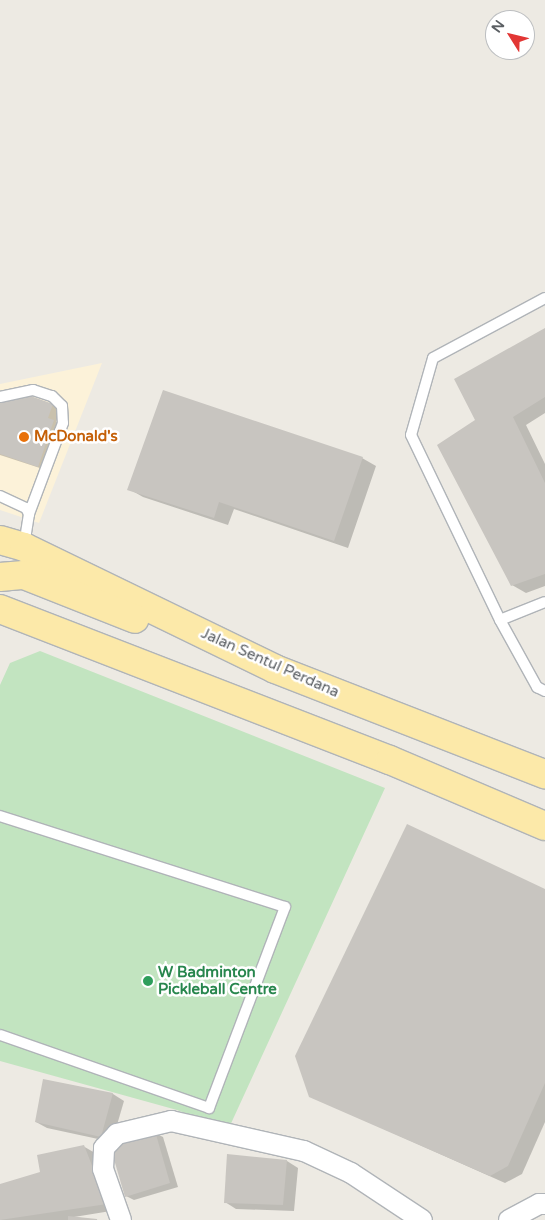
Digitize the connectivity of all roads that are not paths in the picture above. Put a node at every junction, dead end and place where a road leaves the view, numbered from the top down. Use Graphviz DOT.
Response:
graph roads {
  1 [pos="545,298"];
  2 [pos="0,397"];
  3 [pos="0,496"];
  4 [pos="29,514"];
  5 [pos="12,543"];
  6 [pos="0,577"];
  7 [pos="545,602"];
  8 [pos="0,609"];
  9 [pos="500,620"];
  10 [pos="276,669"];
  11 [pos="545,691"];
  12 [pos="545,774"];
  13 [pos="0,816"];
  14 [pos="545,826"];
  15 [pos="0,1035"];
  16 [pos="545,1204"];
  17 [pos="121,1220"];
  18 [pos="422,1220"];
  19 [pos="509,1220"];
  1 -- 9 [label="lane"];
  2 -- 4 [label="lane"];
  3 -- 4 [label="lane"];
  4 -- 5 [label="lane"];
  5 -- 10 [label="main road, Jalan Sentul Perdana"];
  6 -- 10 [label="main road"];
  7 -- 9 [label="lane"];
  8 -- 14 [label="main road"];
  9 -- 11 [label="lane"];
  10 -- 12 [label="main road, Jalan Sentul Perdana"];
  13 -- 15 [label="lane"];
  16 -- 19 [label="street"];
  17 -- 18 [label="street"];
}
